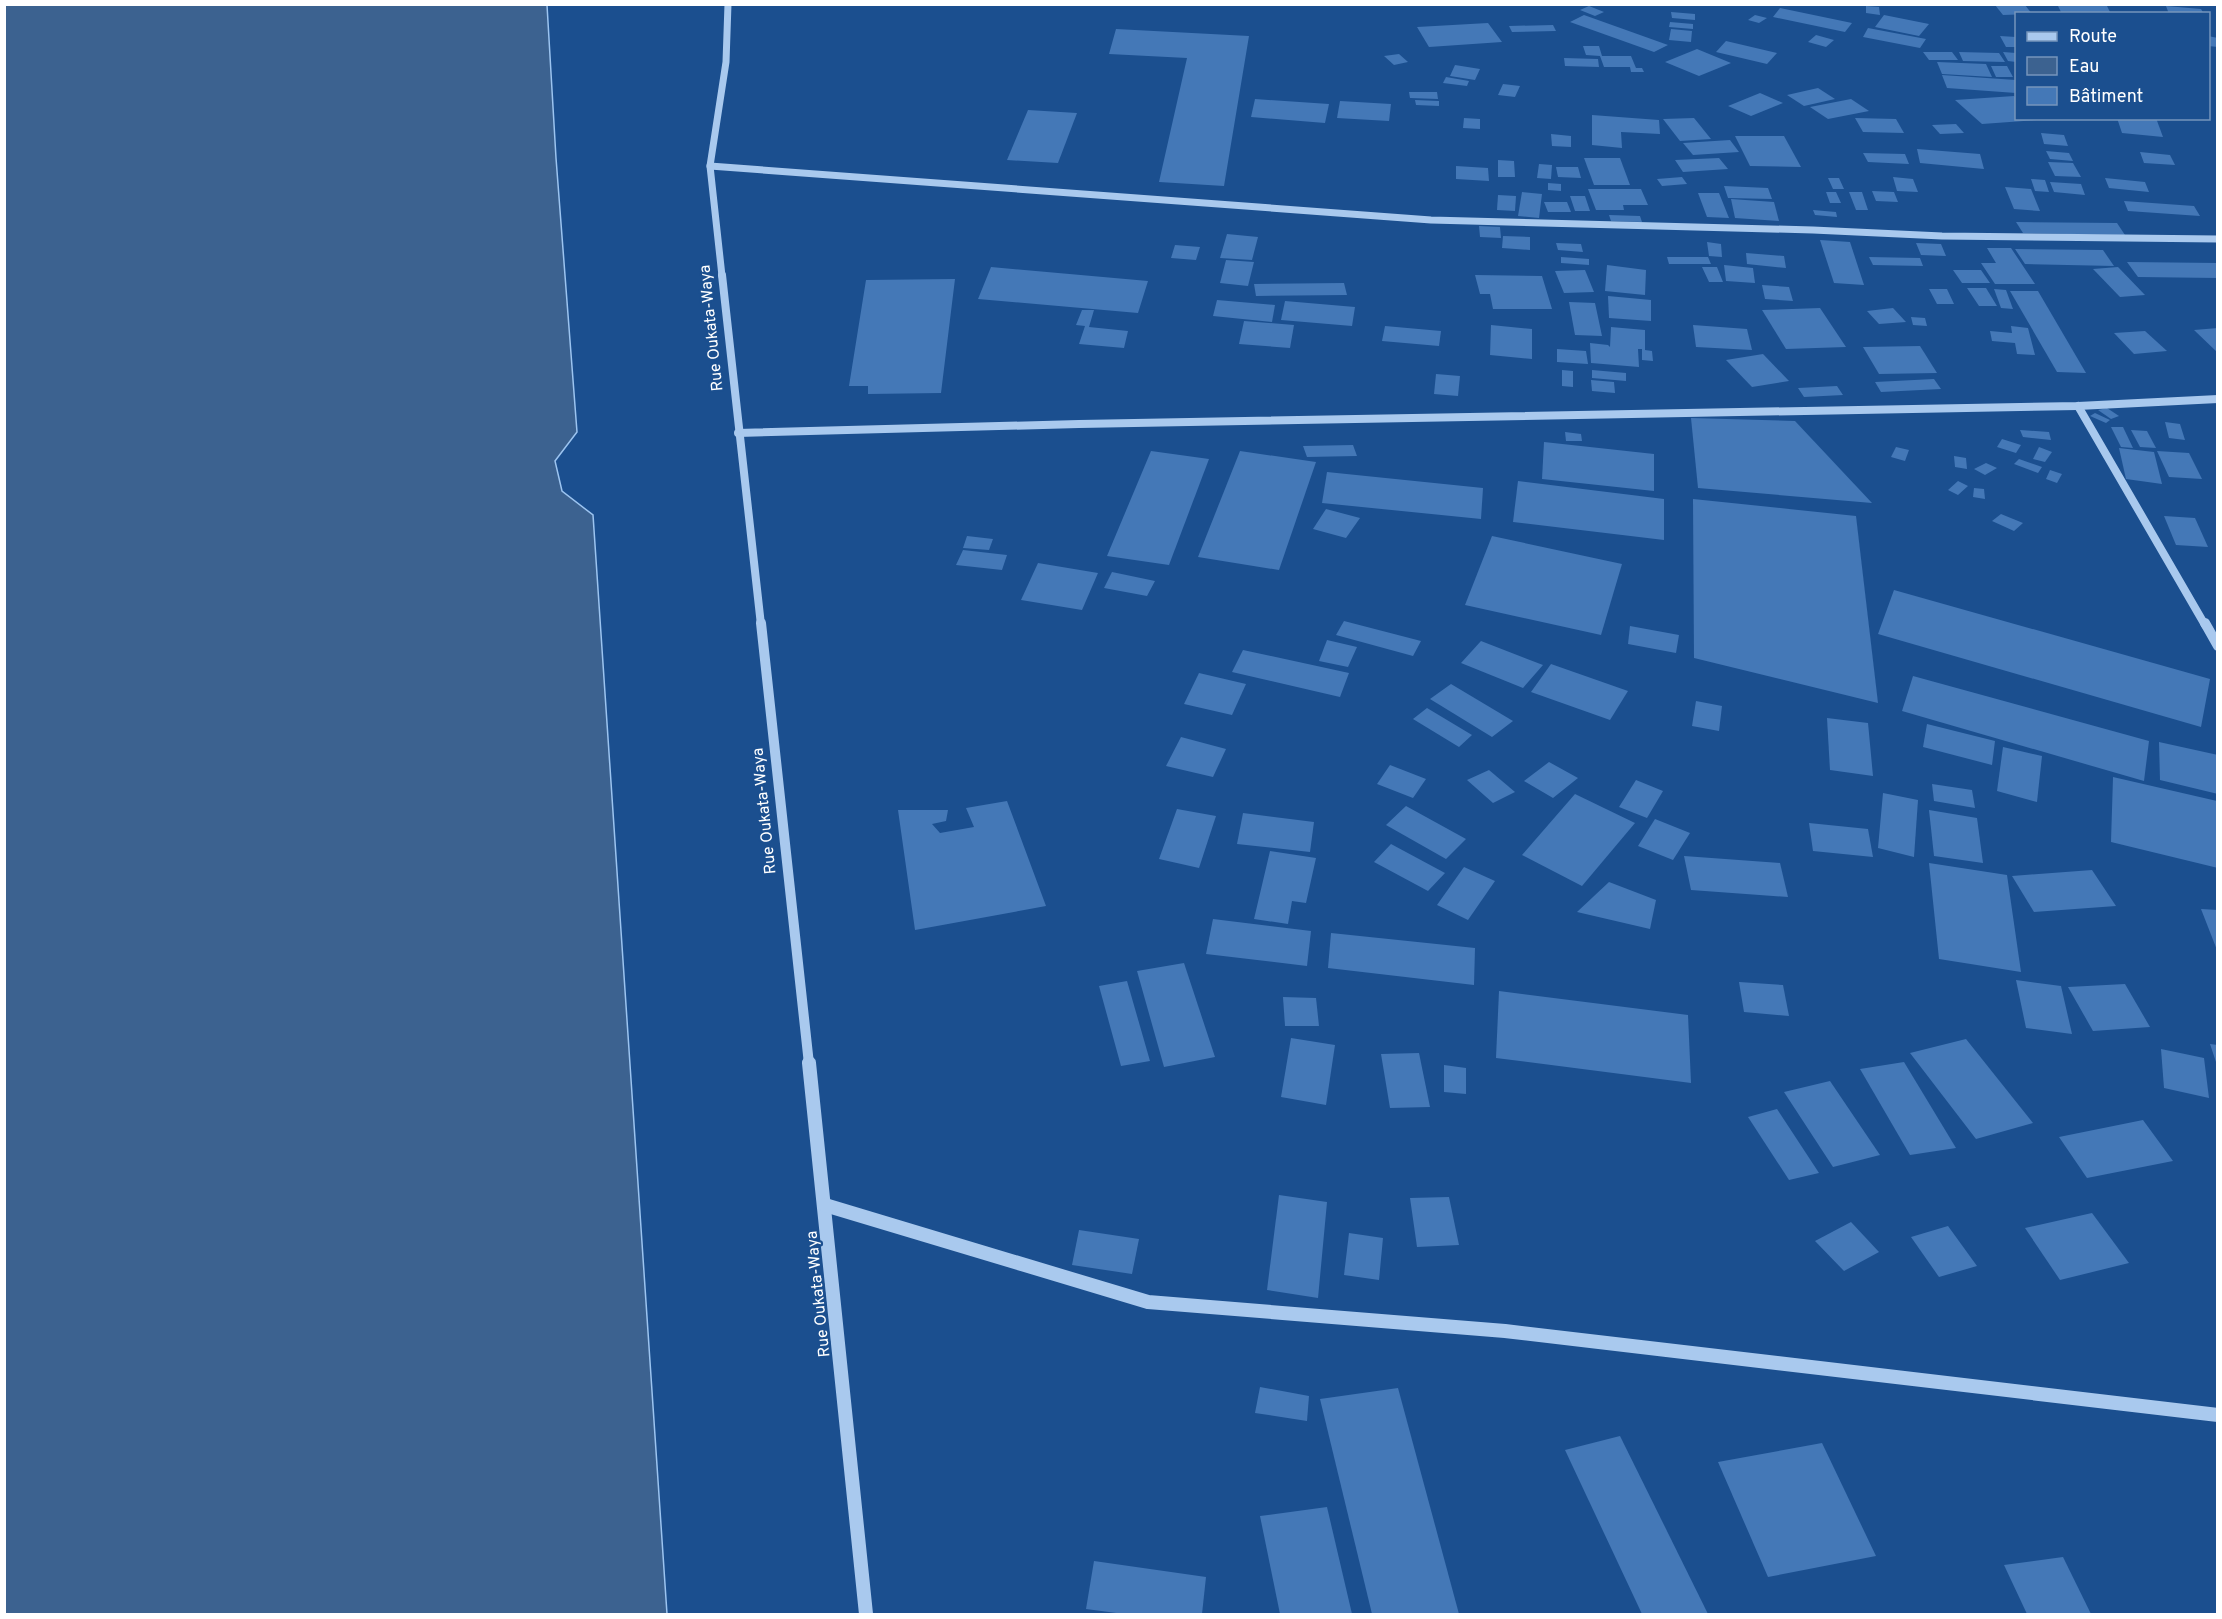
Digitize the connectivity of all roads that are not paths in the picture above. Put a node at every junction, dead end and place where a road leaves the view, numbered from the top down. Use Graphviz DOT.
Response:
graph roads {
  1 [pos="728,4"];
  2 [pos="710,166"];
  3 [pos="2217,239"];
  4 [pos="2217,399"];
  5 [pos="2078,406"];
  6 [pos="738,433"];
  7 [pos="2217,646"];
  8 [pos="825,1205"];
  9 [pos="2217,1415"];
  10 [pos="866,1614"];
  1 -- 2 [label="street, Rue Oukata-Waya"];
  2 -- 3 [label="street"];
  2 -- 6 [label="street, Rue Oukata-Waya"];
  4 -- 5 [label="street"];
  5 -- 6 [label="street"];
  5 -- 7 [label="street"];
  6 -- 8 [label="street, Rue Oukata-Waya"];
  8 -- 9 [label="street"];
  8 -- 10 [label="street, Rue Oukata-Waya"];
}
